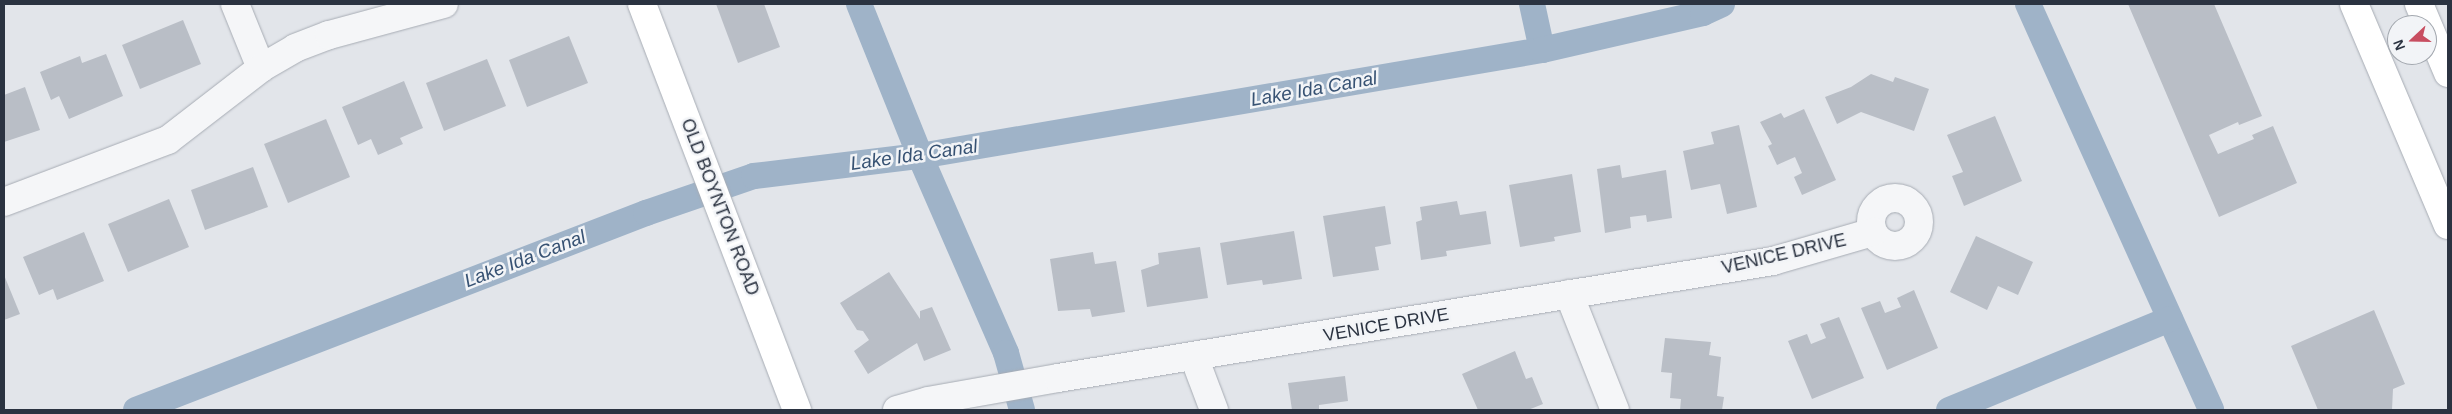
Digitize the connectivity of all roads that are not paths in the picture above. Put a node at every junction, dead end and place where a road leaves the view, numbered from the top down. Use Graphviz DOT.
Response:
graph roads {
  1 [pos="235,4"];
  2 [pos="444,4"];
  3 [pos="642,4"];
  4 [pos="2354,4"];
  5 [pos="2419,4"];
  6 [pos="261,68"];
  7 [pos="2448,73"];
  8 [pos="4,202"];
  9 [pos="2448,225"];
  10 [pos="1873,232"];
  11 [pos="1569,294"];
  12 [pos="1194,357"];
  13 [pos="797,410"];
  14 [pos="897,410"];
  15 [pos="1214,410"];
  16 [pos="1615,410"];
  1 -- 6 [label="street"];
  2 -- 6 [label="street"];
  3 -- 13 [label="street, OLD BOYNTON ROAD"];
  4 -- 9 [label="street"];
  5 -- 7 [label="street"];
  6 -- 8 [label="street"];
  10 -- 11 [label="street, VENICE DRIVE"];
  11 -- 12 [label="street, VENICE DRIVE"];
  11 -- 16 [label="street"];
  12 -- 14 [label="street, VENICE DRIVE"];
  12 -- 15 [label="street"];
}
